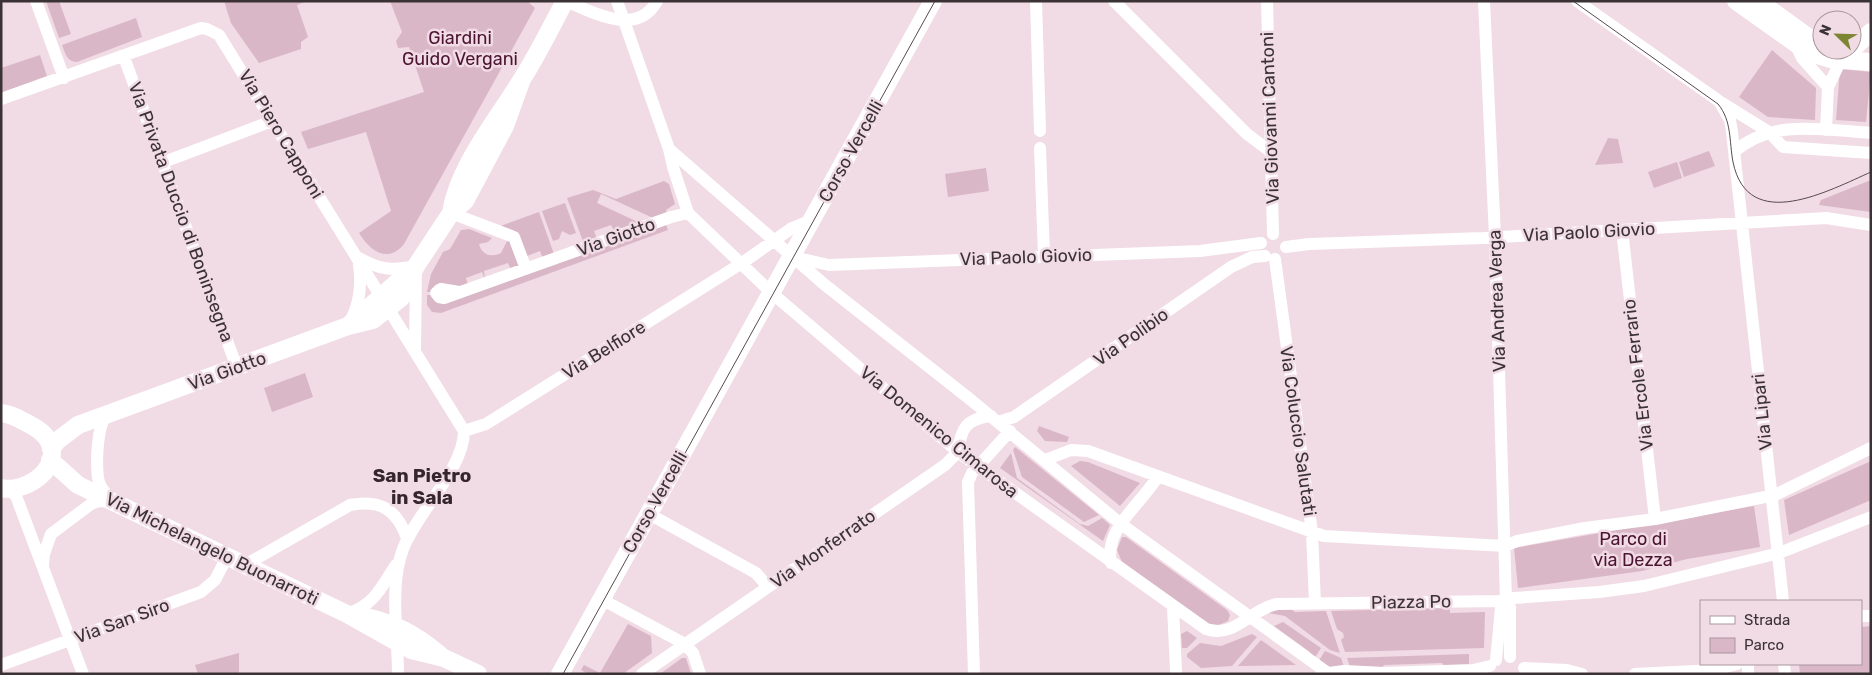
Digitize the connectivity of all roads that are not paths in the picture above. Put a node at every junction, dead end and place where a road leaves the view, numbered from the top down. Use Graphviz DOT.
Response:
graph roads {
  1 [pos="36,1"];
  2 [pos="565,1"];
  3 [pos="617,1"];
  4 [pos="657,1"];
  5 [pos="1036,1"];
  6 [pos="1114,1"];
  7 [pos="1266,1"];
  8 [pos="1484,1"];
  9 [pos="1577,1"];
  10 [pos="1736,1"];
  11 [pos="1758,1"];
  12 [pos="935,4"];
  13 [pos="624,21"];
  14 [pos="1812,38"];
  15 [pos="1796,45"];
  16 [pos="1812,53"];
  17 [pos="124,57"];
  18 [pos="1844,60"];
  19 [pos="64,78"];
  20 [pos="1828,87"];
  21 [pos="1,99"];
  22 [pos="1724,104"];
  23 [pos="272,121"];
  24 [pos="1826,130"];
  25 [pos="1040,131"];
  26 [pos="1769,132"];
  27 [pos="1871,133"];
  28 [pos="1040,148"];
  29 [pos="669,149"];
  30 [pos="1271,152"];
  31 [pos="1734,152"];
  32 [pos="1871,153"];
  33 [pos="164,162"];
  34 [pos="451,213"];
  35 [pos="688,213"];
  36 [pos="814,218"];
  37 [pos="1742,223"];
  38 [pos="1871,224"];
  39 [pos="1622,230"];
  40 [pos="1273,234"];
  41 [pos="1495,237"];
  42 [pos="774,242"];
  43 [pos="1261,243"];
  44 [pos="1227,248"];
  45 [pos="1286,248"];
  46 [pos="1044,256"];
  47 [pos="357,257"];
  48 [pos="791,257"];
  49 [pos="1270,258"];
  50 [pos="742,263"];
  51 [pos="416,266"];
  52 [pos="1231,266"];
  53 [pos="526,269"];
  54 [pos="459,292"];
  55 [pos="773,293"];
  56 [pos="384,303"];
  57 [pos="348,326"];
  58 [pos="742,349"];
  59 [pos="415,352"];
  60 [pos="237,368"];
  61 [pos="724,378"];
  62 [pos="709,405"];
  63 [pos="3,413"];
  64 [pos="106,415"];
  65 [pos="995,419"];
  66 [pos="78,425"];
  67 [pos="36,428"];
  68 [pos="464,431"];
  69 [pos="1010,431"];
  70 [pos="1871,448"];
  71 [pos="958,452"];
  72 [pos="50,454"];
  73 [pos="1045,460"];
  74 [pos="978,467"];
  75 [pos="41,476"];
  76 [pos="1158,476"];
  77 [pos="78,485"];
  78 [pos="5,489"];
  79 [pos="1772,495"];
  80 [pos="113,502"];
  81 [pos="649,514"];
  82 [pos="1871,517"];
  83 [pos="1655,519"];
  84 [pos="1121,524"];
  85 [pos="1312,532"];
  86 [pos="408,538"];
  87 [pos="1505,546"];
  88 [pos="1779,553"];
  89 [pos="226,557"];
  90 [pos="399,561"];
  91 [pos="1111,563"];
  92 [pos="244,566"];
  93 [pos="44,569"];
  94 [pos="768,587"];
  95 [pos="601,599"];
  96 [pos="1782,600"];
  97 [pos="1506,601"];
  98 [pos="1315,603"];
  99 [pos="1173,607"];
  100 [pos="347,614"];
  101 [pos="1251,618"];
  102 [pos="398,636"];
  103 [pos="70,640"];
  104 [pos="685,644"];
  105 [pos="1510,657"];
  106 [pos="1,665"];
  107 [pos="1733,665"];
  108 [pos="1491,666"];
  109 [pos="654,669"];
  110 [pos="1714,670"];
  111 [pos="1525,671"];
  112 [pos="1177,673"];
  113 [pos="1323,673"];
  114 [pos="83,674"];
  115 [pos="398,674"];
  116 [pos="478,674"];
  117 [pos="560,674"];
  118 [pos="642,674"];
  119 [pos="700,674"];
  120 [pos="974,674"];
  121 [pos="1582,674"];
  122 [pos="1635,674"];
  123 [pos="1657,674"];
  124 [pos="1731,674"];
  1 -- 19 [label="street"];
  2 -- 13 [label="street"];
  2 -- 34 [label="main road"];
  3 -- 13 [label="street"];
  4 -- 13 [label="street"];
  5 -- 25 [label="street"];
  6 -- 30 [label="street"];
  7 -- 30 [label="street, Via Giovanni Cantoni"];
  8 -- 41 [label="street, Via Andrea Verga"];
  9 -- 22 [label="street"];
  10 -- 15 [label="main road"];
  11 -- 14 [label="main road"];
  12 -- 36 [label="main road, Corso Vercelli"];
  13 -- 29 [label="street"];
  15 -- 16 [label="main road"];
  15 -- 20 [label="street"];
  17 -- 19 [label="street"];
  17 -- 23 [label="street, Via Piero Capponi"];
  17 -- 33 [label="street, Via Privata Duccio di Boninsegna"];
  18 -- 20 [label="street"];
  19 -- 21 [label="street"];
  20 -- 24 [label="street"];
  22 -- 26 [label="street"];
  22 -- 31 [label="street, Via Lipari"];
  23 -- 33 [label="street"];
  23 -- 47 [label="street, Via Piero Capponi"];
  24 -- 26 [label="street"];
  24 -- 27 [label="street"];
  26 -- 31 [label="street"];
  26 -- 32 [label="street"];
  28 -- 46 [label="street"];
  29 -- 35 [label="street"];
  29 -- 42 [label="street"];
  30 -- 40 [label="street, Via Giovanni Cantoni"];
  31 -- 37 [label="street, Via Lipari"];
  33 -- 60 [label="street, Via Privata Duccio di Boninsegna"];
  34 -- 51 [label="main road"];
  34 -- 53 [label="street"];
  35 -- 50 [label="street, Via Domenico Cimarosa"];
  35 -- 53 [label="street, Via Giotto"];
  36 -- 42 [label="street, Via Belfiore"];
  36 -- 48 [label="main road, Corso Vercelli"];
  37 -- 38 [label="street, Via Paolo Giovio"];
  37 -- 39 [label="street, Via Paolo Giovio"];
  37 -- 79 [label="street, Via Lipari"];
  39 -- 41 [label="street, Via Paolo Giovio"];
  39 -- 83 [label="street, Via Ercole Ferrario"];
  40 -- 43 [label="street"];
  40 -- 45 [label="street"];
  41 -- 45 [label="street, Via Paolo Giovio"];
  41 -- 87 [label="street, Via Andrea Verga"];
  42 -- 48 [label="street"];
  42 -- 50 [label="street, Via Belfiore"];
  43 -- 44 [label="street, Via Paolo Giovio"];
  43 -- 49 [label="street"];
  44 -- 46 [label="street, Via Paolo Giovio"];
  44 -- 52 [label="street"];
  45 -- 49 [label="street"];
  46 -- 48 [label="street, Via Paolo Giovio"];
  47 -- 51 [label="street"];
  47 -- 56 [label="street, Via Piero Capponi"];
  47 -- 57 [label="street"];
  48 -- 55 [label="main road, Corso Vercelli"];
  48 -- 65 [label="street"];
  49 -- 52 [label="street, Via Polibio"];
  49 -- 85 [label="street, Via Coluccio Salutati"];
  50 -- 55 [label="street, Via Domenico Cimarosa"];
  50 -- 68 [label="street, Via Belfiore"];
  51 -- 56 [label="main road"];
  51 -- 59 [label="street"];
  52 -- 65 [label="street, Via Polibio"];
  53 -- 54 [label="street, Via Giotto"];
  55 -- 58 [label="main road, Corso Vercelli"];
  55 -- 61 [label="main road, Corso Vercelli"];
  55 -- 71 [label="street, Via Domenico Cimarosa"];
  56 -- 57 [label="main road, Via Giotto"];
  56 -- 59 [label="street, Via Piero Capponi"];
  57 -- 60 [label="main road, Via Giotto"];
  58 -- 61 [label="main road, Corso Vercelli"];
  58 -- 62 [label="main road, Corso Vercelli"];
  59 -- 68 [label="street"];
  60 -- 64 [label="main road, Via Giotto"];
  61 -- 62 [label="main road, Corso Vercelli"];
  62 -- 81 [label="main road, Corso Vercelli"];
  63 -- 67 [label="main road"];
  64 -- 66 [label="main road, Via Giotto"];
  64 -- 80 [label="street"];
  65 -- 69 [label="street"];
  65 -- 71 [label="street, Via Polibio"];
  66 -- 67 [label="main road"];
  66 -- 72 [label="main road"];
  67 -- 72 [label="main road, Via Michelangelo Buonarroti"];
  68 -- 86 [label="street"];
  69 -- 73 [label="street"];
  69 -- 74 [label="street"];
  70 -- 79 [label="street"];
  71 -- 74 [label="street, Via Domenico Cimarosa"];
  71 -- 94 [label="street, Via Monferrato"];
  72 -- 75 [label="main road"];
  72 -- 77 [label="main road, Via Michelangelo Buonarroti"];
  73 -- 76 [label="street"];
  73 -- 84 [label="street"];
  74 -- 91 [label="street, Via Domenico Cimarosa"];
  74 -- 120 [label="street"];
  75 -- 77 [label="main road, Via Michelangelo Buonarroti"];
  75 -- 78 [label="main road"];
  76 -- 84 [label="street"];
  76 -- 85 [label="street"];
  77 -- 80 [label="main road, Via Michelangelo Buonarroti"];
  78 -- 93 [label="street"];
  79 -- 83 [label="street"];
  79 -- 88 [label="street, Via Lipari"];
  80 -- 89 [label="main road, Via Michelangelo Buonarroti"];
  80 -- 93 [label="street"];
  81 -- 94 [label="street"];
  81 -- 95 [label="main road, Corso Vercelli"];
  82 -- 88 [label="street, Piazza Po"];
  83 -- 87 [label="street"];
  84 -- 91 [label="street"];
  84 -- 101 [label="street"];
  85 -- 87 [label="street"];
  85 -- 98 [label="street, Via Coluccio Salutati"];
  86 -- 90 [label="street"];
  86 -- 92 [label="street"];
  87 -- 97 [label="street, Via Andrea Verga"];
  88 -- 96 [label="street, Via Lipari"];
  88 -- 97 [label="street, Piazza Po"];
  89 -- 92 [label="main road, Via Michelangelo Buonarroti"];
  89 -- 103 [label="street, Via San Siro"];
  90 -- 100 [label="street"];
  90 -- 102 [label="street"];
  91 -- 99 [label="street, Via Domenico Cimarosa"];
  92 -- 100 [label="main road, Via Michelangelo Buonarroti"];
  93 -- 103 [label="street"];
  94 -- 104 [label="street, Via Monferrato"];
  95 -- 104 [label="street"];
  95 -- 117 [label="main road, Corso Vercelli"];
  97 -- 98 [label="street, Piazza Po"];
  97 -- 105 [label="street"];
  97 -- 108 [label="street"];
  98 -- 101 [label="street, Piazza Po"];
  99 -- 101 [label="street, Via Domenico Cimarosa"];
  99 -- 112 [label="street"];
  100 -- 102 [label="main road, Via Michelangelo Buonarroti"];
  101 -- 113 [label="street"];
  102 -- 115 [label="street"];
  102 -- 116 [label="main road, Via Michelangelo Buonarroti"];
  103 -- 106 [label="street, Via San Siro"];
  103 -- 114 [label="street"];
  104 -- 109 [label="street, Via Monferrato"];
  104 -- 119 [label="street"];
  105 -- 108 [label="street"];
  105 -- 111 [label="street"];
  107 -- 110 [label="street"];
  108 -- 113 [label="street"];
  109 -- 118 [label="street, Via Monferrato"];
  110 -- 123 [label="street"];
  110 -- 124 [label="street"];
  111 -- 121 [label="street"];
  122 -- 123 [label="street"];
}
